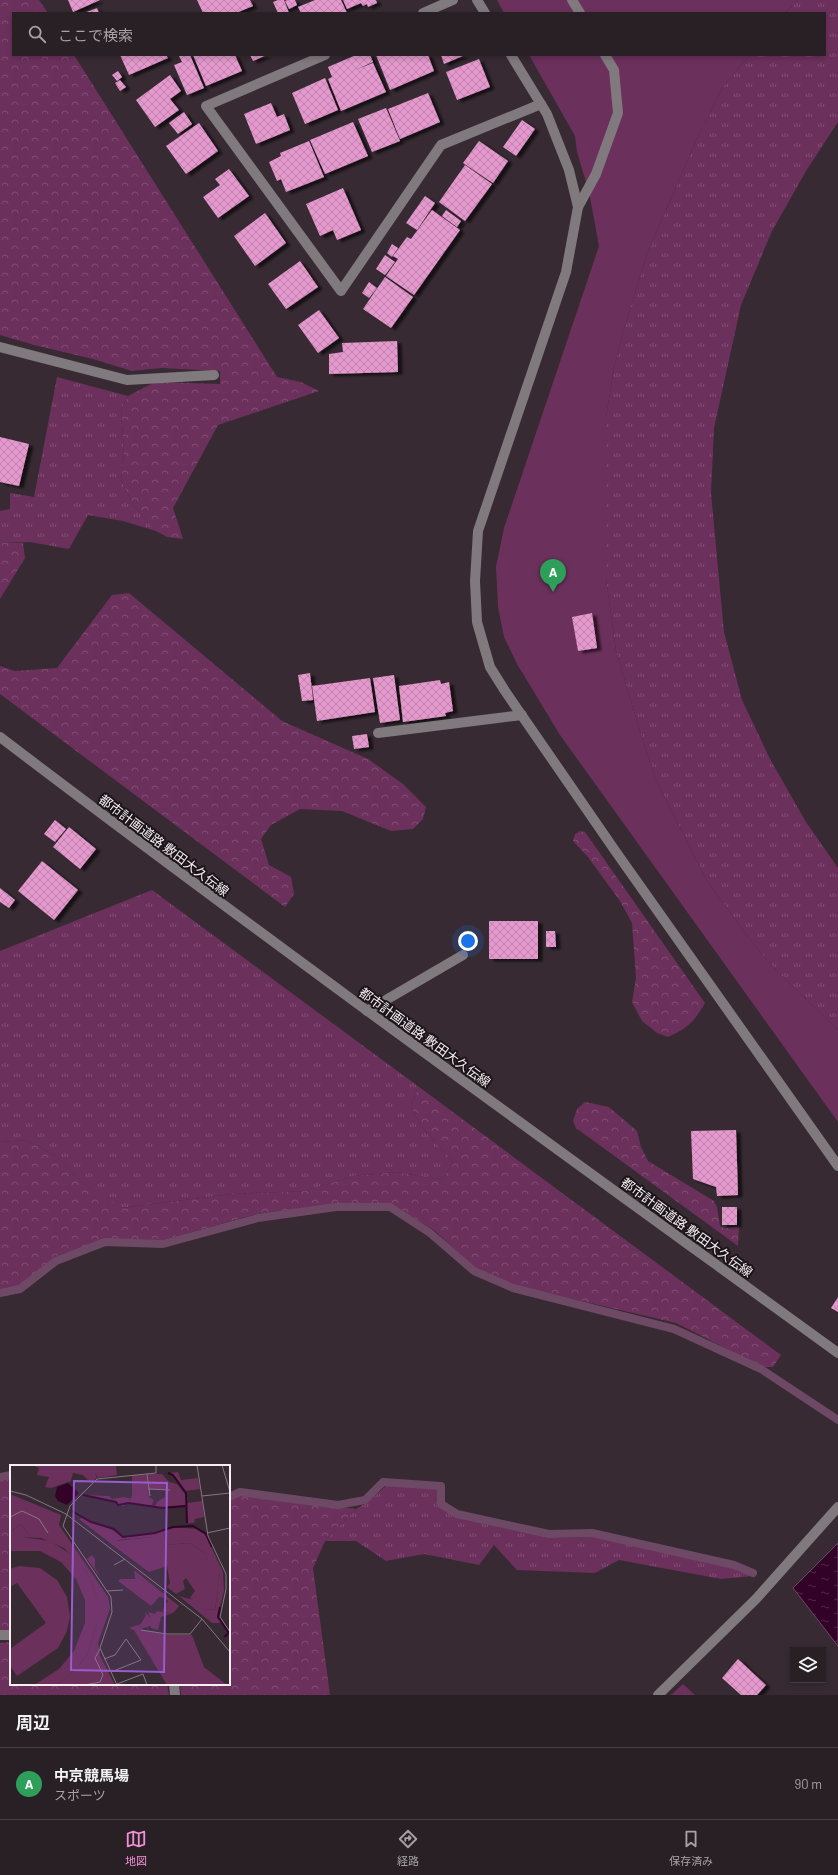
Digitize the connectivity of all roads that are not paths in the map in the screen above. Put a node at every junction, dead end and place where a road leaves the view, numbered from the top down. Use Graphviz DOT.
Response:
graph roads {
  1 [pos="453,0"];
  2 [pos="477,0"];
  3 [pos="572,0"];
  4 [pos="425,12"];
  5 [pos="484,12"];
  6 [pos="579,12"];
  7 [pos="323,56"];
  8 [pos="512,56"];
  9 [pos="606,56"];
  10 [pos="541,104"];
  11 [pos="578,207"];
  12 [pos="0,347"];
  13 [pos="214,375"];
  14 [pos="522,715"];
  15 [pos="378,733"];
  16 [pos="0,737"];
  17 [pos="463,956"];
  18 [pos="367,1011"];
  19 [pos="838,1166"];
  20 [pos="838,1353"];
  21 [pos="838,1507"];
  22 [pos="174,1685"];
  23 [pos="175,1695"];
  24 [pos="658,1695"];
  1 -- 4 [label="street"];
  2 -- 5 [label="street"];
  3 -- 6 [label="street"];
  7 -- 10 [label="street"];
  8 -- 10 [label="street"];
  9 -- 11 [label="street"];
  10 -- 11 [label="street"];
  11 -- 14 [label="street"];
  12 -- 13 [label="street"];
  14 -- 15 [label="street"];
  14 -- 19 [label="street"];
  16 -- 18 [label="street, 都市計画道路 敷田大久伝線"];
  17 -- 18 [label="street"];
  18 -- 20 [label="street, 都市計画道路 敷田大久伝線"];
  21 -- 24 [label="street"];
  22 -- 23 [label="street"];
}
